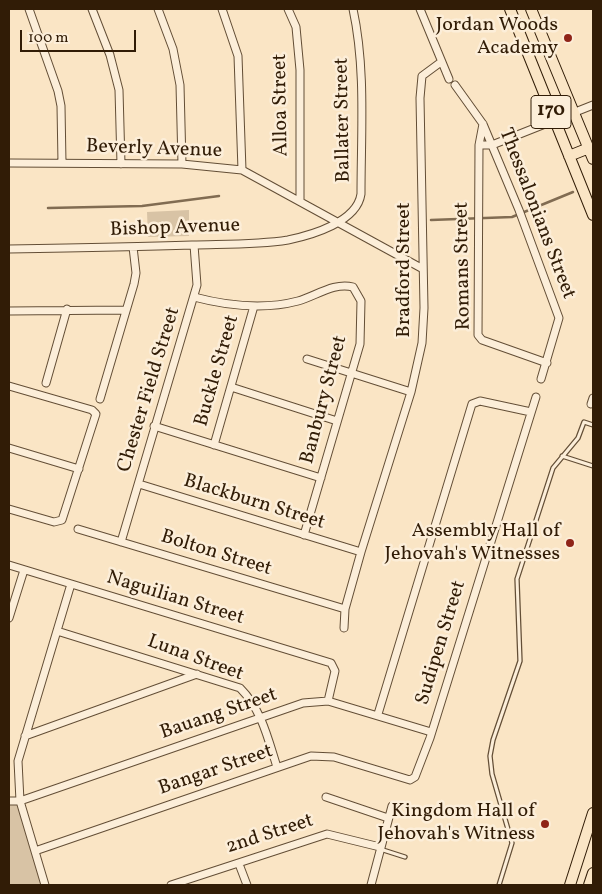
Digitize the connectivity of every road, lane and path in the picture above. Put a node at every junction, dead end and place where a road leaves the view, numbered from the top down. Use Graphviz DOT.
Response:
graph roads {
  1 [pos="29,9"];
  2 [pos="92,9"];
  3 [pos="158,9"];
  4 [pos="222,9"];
  5 [pos="288,9"];
  6 [pos="353,9"];
  7 [pos="420,9"];
  8 [pos="510,9"];
  9 [pos="531,9"];
  10 [pos="441,62"];
  11 [pos="593,105"];
  12 [pos="574,113"];
  13 [pos="555,121"];
  14 [pos="483,124"];
  15 [pos="479,145"];
  16 [pos="492,145"];
  17 [pos="589,148"];
  18 [pos="569,156"];
  19 [pos="593,158"];
  20 [pos="9,163"];
  21 [pos="62,164"];
  22 [pos="121,164"];
  23 [pos="182,164"];
  24 [pos="242,170"];
  25 [pos="300,201"];
  26 [pos="593,215"];
  27 [pos="339,223"];
  28 [pos="194,245"];
  29 [pos="133,247"];
  30 [pos="9,249"];
  31 [pos="423,269"];
  32 [pos="194,297"];
  33 [pos="254,306"];
  34 [pos="67,309"];
  35 [pos="9,310"];
  36 [pos="126,310"];
  37 [pos="307,359"];
  38 [pos="547,363"];
  39 [pos="351,373"];
  40 [pos="542,379"];
  41 [pos="46,383"];
  42 [pos="9,386"];
  43 [pos="230,387"];
  44 [pos="411,392"];
  45 [pos="536,397"];
  46 [pos="100,399"];
  47 [pos="531,412"];
  48 [pos="337,421"];
  49 [pos="593,425"];
  50 [pos="154,426"];
  51 [pos="214,445"];
  52 [pos="9,448"];
  53 [pos="562,456"];
  54 [pos="593,466"];
  55 [pos="79,469"];
  56 [pos="320,478"];
  57 [pos="139,484"];
  58 [pos="9,508"];
  59 [pos="78,530"];
  60 [pos="304,535"];
  61 [pos="121,542"];
  62 [pos="361,552"];
  63 [pos="9,565"];
  64 [pos="24,570"];
  65 [pos="71,584"];
  66 [pos="345,609"];
  67 [pos="9,618"];
  68 [pos="344,628"];
  69 [pos="56,631"];
  70 [pos="197,674"];
  71 [pos="328,701"];
  72 [pos="378,714"];
  73 [pos="261,718"];
  74 [pos="432,732"];
  75 [pos="25,736"];
  76 [pos="277,767"];
  77 [pos="410,780"];
  78 [pos="326,797"];
  79 [pos="9,801"];
  80 [pos="20,801"];
  81 [pos="392,806"];
  82 [pos="593,813"];
  83 [pos="388,818"];
  84 [pos="380,848"];
  85 [pos="35,851"];
  86 [pos="406,857"];
  87 [pos="239,864"];
  88 [pos="593,874"];
  89 [pos="193,882"];
  90 [pos="45,885"];
  91 [pos="171,885"];
  92 [pos="247,885"];
  93 [pos="371,885"];
  94 [pos="499,885"];
  95 [pos="570,885"];
  96 [pos="589,885"];
  1 -- 21 [label="street"];
  2 -- 22 [label="street"];
  3 -- 23 [label="street"];
  4 -- 24 [label="street"];
  5 -- 25 [label="street, Alloa Street"];
  6 -- 27 [label="street, Ballater Street"];
  7 -- 10 [label="street, Thessalonians Street"];
  8 -- 13 [label="main road, 170"];
  9 -- 12 [label="main road, 170"];
  10 -- 14 [label="street, Thessalonians Street"];
  10 -- 31 [label="street, Bradford Street"];
  11 -- 12 [label="street"];
  12 -- 13 [label="street"];
  12 -- 17 [label="main road, 170"];
  13 -- 16 [label="street"];
  13 -- 18 [label="main road, 170"];
  14 -- 15 [label="street, Romans Street"];
  14 -- 16 [label="street, Thessalonians Street"];
  15 -- 16 [label="street"];
  15 -- 38 [label="street, Romans Street"];
  16 -- 38 [label="street, Thessalonians Street"];
  17 -- 18 [label="main road"];
  17 -- 19 [label="main road, 170"];
  18 -- 26 [label="main road, 170"];
  20 -- 21 [label="street, Beverly Avenue"];
  21 -- 22 [label="street, Beverly Avenue"];
  22 -- 23 [label="street, Beverly Avenue"];
  23 -- 24 [label="street, Beverly Avenue"];
  24 -- 25 [label="street, Beverly Avenue"];
  25 -- 27 [label="street, Beverly Avenue"];
  27 -- 28 [label="street, Bishop Avenue"];
  27 -- 31 [label="street, Beverly Avenue"];
  28 -- 29 [label="street, Bishop Avenue"];
  28 -- 32 [label="street, Chester Field Street"];
  29 -- 30 [label="street, Bishop Avenue"];
  29 -- 36 [label="street"];
  31 -- 44 [label="street, Bradford Street"];
  32 -- 33 [label="street, Banbury Street"];
  32 -- 50 [label="street, Chester Field Street"];
  33 -- 39 [label="street, Banbury Street"];
  33 -- 43 [label="street, Buckle Street"];
  34 -- 35 [label="street"];
  34 -- 36 [label="street"];
  34 -- 41 [label="street"];
  36 -- 46 [label="street"];
  37 -- 39 [label="street"];
  38 -- 40 [label="street"];
  39 -- 44 [label="street"];
  39 -- 48 [label="street, Banbury Street"];
  42 -- 55 [label="street"];
  43 -- 48 [label="street"];
  43 -- 51 [label="street, Buckle Street"];
  44 -- 62 [label="street, Bradford Street"];
  45 -- 47 [label="street, Sudipen Street"];
  47 -- 72 [label="street"];
  47 -- 74 [label="street, Sudipen Street"];
  48 -- 56 [label="street, Banbury Street"];
  49 -- 53 [label="lane"];
  50 -- 51 [label="street"];
  50 -- 57 [label="street, Chester Field Street"];
  51 -- 56 [label="street"];
  52 -- 55 [label="street"];
  53 -- 54 [label="lane"];
  53 -- 94 [label="lane"];
  55 -- 58 [label="street"];
  56 -- 60 [label="street, Banbury Street"];
  57 -- 60 [label="street, Blackburn Street"];
  57 -- 61 [label="street, Chester Field Street"];
  59 -- 61 [label="street, Bolton Street"];
  60 -- 62 [label="street, Blackburn Street"];
  61 -- 66 [label="street, Bolton Street"];
  62 -- 66 [label="street, Bradford Street"];
  63 -- 64 [label="street, Naguilian Street"];
  64 -- 65 [label="street, Naguilian Street"];
  64 -- 67 [label="street"];
  65 -- 69 [label="street"];
  65 -- 71 [label="street, Naguilian Street"];
  66 -- 68 [label="street, Bradford Street"];
  69 -- 70 [label="street, Luna Street"];
  69 -- 75 [label="street"];
  70 -- 73 [label="street, Luna Street"];
  70 -- 75 [label="street"];
  71 -- 72 [label="street, Bauang Street"];
  71 -- 73 [label="street, Bauang Street"];
  72 -- 74 [label="street, Bauang Street"];
  73 -- 76 [label="street, Luna Street"];
  73 -- 80 [label="street, Bauang Street"];
  74 -- 77 [label="street, Sudipen Street"];
  75 -- 80 [label="street"];
  76 -- 77 [label="street, Bangar Street"];
  76 -- 85 [label="street, Bangar Street"];
  78 -- 83 [label="street"];
  79 -- 80 [label="street, Bauang Street"];
  80 -- 85 [label="street"];
  81 -- 83 [label="street"];
  82 -- 95 [label="main road"];
  83 -- 84 [label="street"];
  84 -- 86 [label="lane"];
  84 -- 87 [label="street, 2nd Street"];
  84 -- 93 [label="street"];
  85 -- 90 [label="street"];
  87 -- 89 [label="street, 2nd Street"];
  87 -- 92 [label="street"];
  88 -- 96 [label="main road"];
  89 -- 91 [label="street, 2nd Street"];
}
